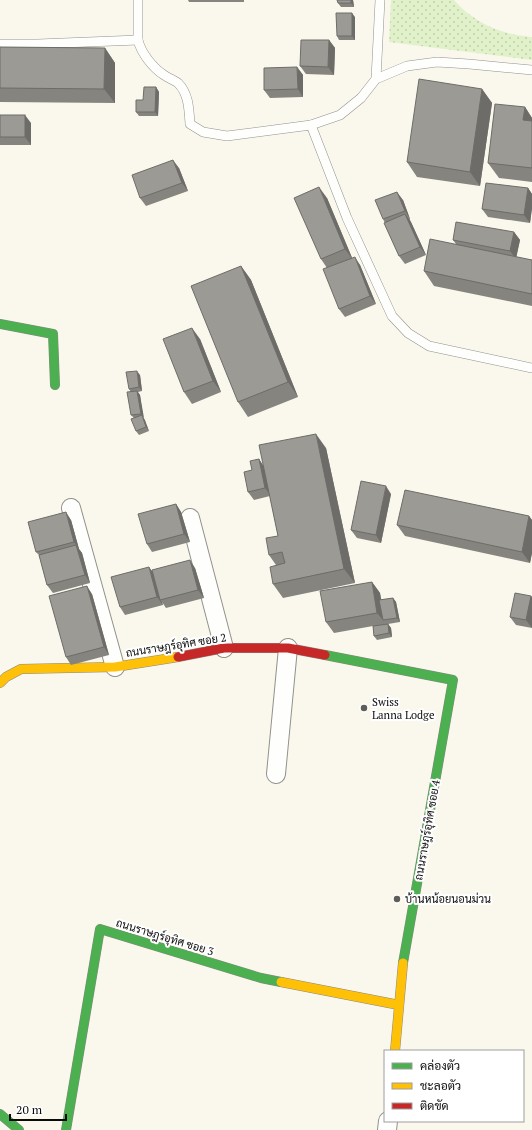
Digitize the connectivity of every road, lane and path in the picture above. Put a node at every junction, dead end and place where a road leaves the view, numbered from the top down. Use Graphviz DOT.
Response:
graph roads {
  1 [pos="138,0"];
  2 [pos="380,0"];
  3 [pos="138,40"];
  4 [pos="0,44"];
  5 [pos="532,70"];
  6 [pos="376,79"];
  7 [pos="311,125"];
  8 [pos="0,324"];
  9 [pos="532,368"];
  10 [pos="55,385"];
  11 [pos="71,508"];
  12 [pos="190,518"];
  13 [pos="224,648"];
  14 [pos="288,648"];
  15 [pos="115,667"];
  16 [pos="453,680"];
  17 [pos="0,683"];
  18 [pos="276,774"];
  19 [pos="399,1005"];
  20 [pos="394,1050"];
  21 [pos="0,1114"];
  22 [pos="20,1130"];
  23 [pos="66,1130"];
  1 -- 3 [label="lane"];
  2 -- 6 [label="lane"];
  3 -- 4 [label="lane"];
  3 -- 7 [label="lane"];
  5 -- 6 [label="lane"];
  6 -- 7 [label="lane"];
  7 -- 9 [label="lane"];
  8 -- 10 [label="street"];
  11 -- 15 [label="street"];
  12 -- 13 [label="street"];
  13 -- 14 [label="street, ถนนราษฎร์อุทิศ ซอย 2"];
  13 -- 15 [label="street, ถนนราษฎร์อุทิศ ซอย 2"];
  14 -- 16 [label="street, ถนนราษฎร์อุทิศ ซอย 2"];
  14 -- 18 [label="street"];
  15 -- 17 [label="street, ถนนราษฎร์อุทิศ ซอย 2"];
  16 -- 19 [label="street, ถนนราษฎร์อุทิศ ซอย 4"];
  19 -- 20 [label="street, ถนนราษฎร์อุทิศ ซอย 4"];
  19 -- 23 [label="street, ถนนราษฎร์อุทิศ ซอย 3"];
  21 -- 22 [label="street"];
}
